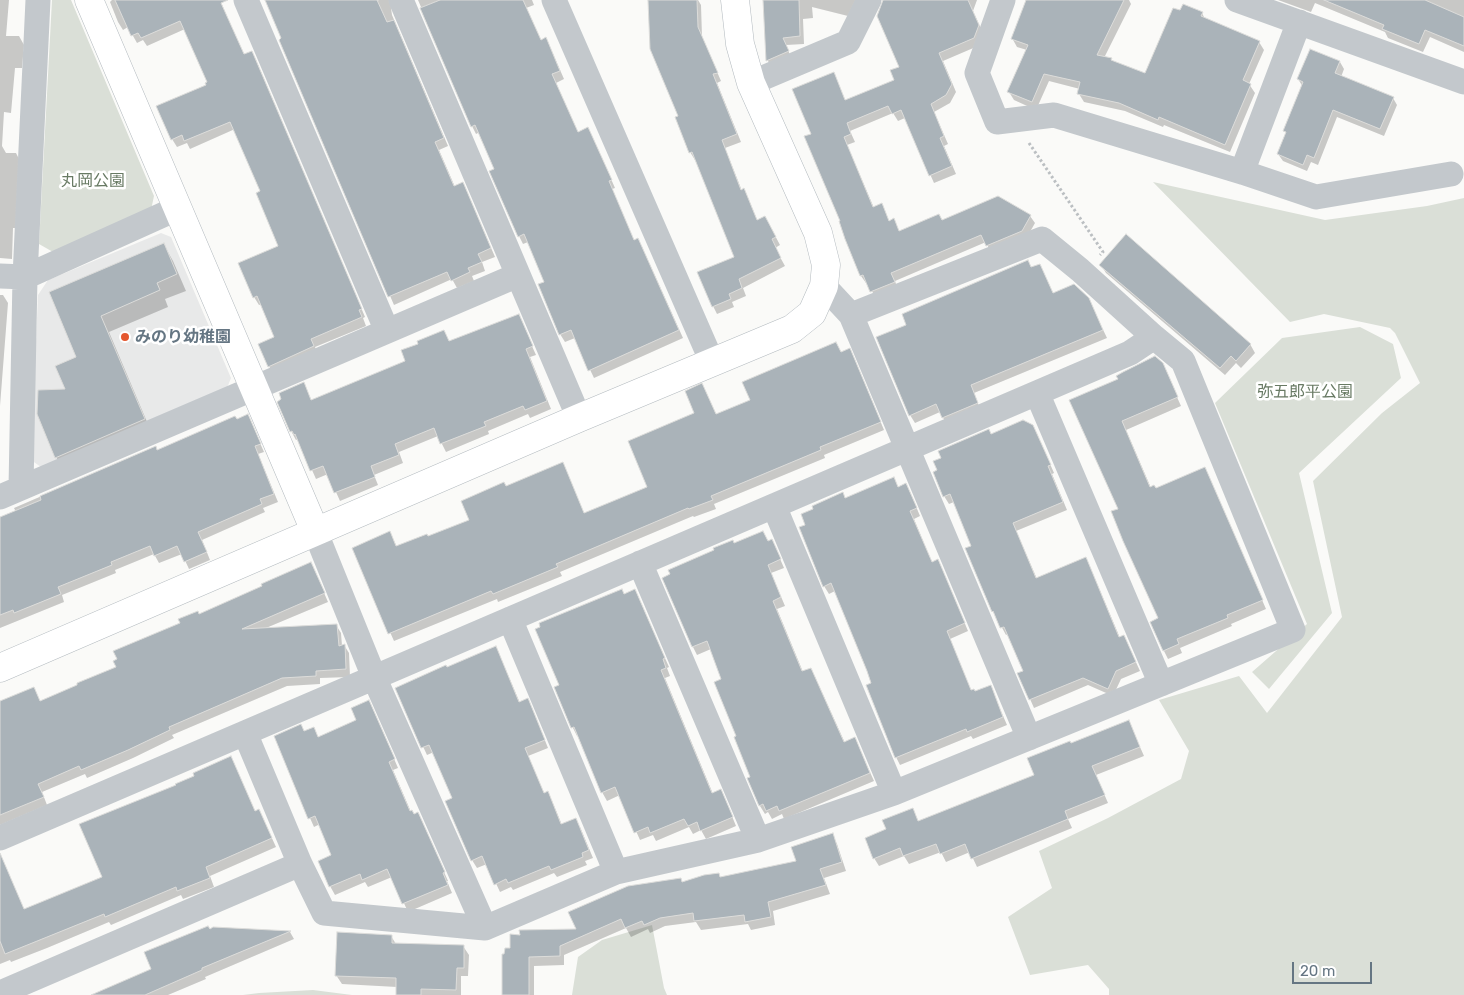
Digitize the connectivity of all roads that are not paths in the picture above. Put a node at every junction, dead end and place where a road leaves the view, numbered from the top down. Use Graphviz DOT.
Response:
graph roads {
  1 [pos="38,0"];
  2 [pos="89,0"];
  3 [pos="246,0"];
  4 [pos="401,0"];
  5 [pos="554,0"];
  6 [pos="735,0"];
  7 [pos="869,0"];
  8 [pos="1003,0"];
  9 [pos="1238,0"];
  10 [pos="1298,22"];
  11 [pos="1464,82"];
  12 [pos="751,83"];
  13 [pos="1242,172"];
  14 [pos="1451,174"];
  15 [pos="178,208"];
  16 [pos="518,275"];
  17 [pos="0,276"];
  18 [pos="25,277"];
  19 [pos="824,286"];
  20 [pos="851,315"];
  21 [pos="387,331"];
  22 [pos="1154,337"];
  23 [pos="712,362"];
  24 [pos="255,387"];
  25 [pos="1037,392"];
  26 [pos="579,418"];
  27 [pos="906,449"];
  28 [pos="11,492"];
  29 [pos="774,506"];
  30 [pos="315,531"];
  31 [pos="640,563"];
  32 [pos="510,619"];
  33 [pos="0,668"];
  34 [pos="374,677"];
  35 [pos="1161,684"];
  36 [pos="245,733"];
  37 [pos="1029,738"];
  38 [pos="894,793"];
  39 [pos="0,838"];
  40 [pos="758,840"];
  41 [pos="300,864"];
  42 [pos="616,872"];
  43 [pos="485,928"];
  44 [pos="0,993"];
  1 -- 18 [label="street"];
  2 -- 15 [label="street"];
  3 -- 21 [label="street"];
  4 -- 16 [label="street"];
  5 -- 23 [label="street"];
  6 -- 12 [label="street"];
  7 -- 12 [label="street"];
  8 -- 13 [label="street"];
  9 -- 10 [label="street"];
  10 -- 11 [label="street"];
  10 -- 13 [label="street"];
  12 -- 19 [label="street"];
  13 -- 14 [label="street"];
  15 -- 18 [label="street"];
  15 -- 24 [label="street"];
  16 -- 21 [label="street"];
  16 -- 26 [label="street"];
  17 -- 18 [label="street"];
  18 -- 28 [label="street"];
  19 -- 20 [label="street"];
  19 -- 23 [label="street"];
  20 -- 22 [label="street"];
  20 -- 27 [label="street"];
  21 -- 24 [label="street"];
  22 -- 25 [label="street"];
  22 -- 35 [label="street"];
  23 -- 26 [label="street"];
  24 -- 28 [label="street"];
  24 -- 30 [label="street"];
  25 -- 27 [label="street"];
  25 -- 35 [label="street"];
  26 -- 30 [label="street"];
  27 -- 29 [label="street"];
  27 -- 37 [label="street"];
  29 -- 31 [label="street"];
  29 -- 38 [label="street"];
  30 -- 33 [label="street"];
  30 -- 34 [label="street"];
  31 -- 32 [label="street"];
  31 -- 40 [label="street"];
  32 -- 34 [label="street"];
  32 -- 42 [label="street"];
  34 -- 36 [label="street"];
  34 -- 43 [label="street"];
  35 -- 37 [label="street"];
  36 -- 39 [label="street"];
  36 -- 41 [label="street"];
  37 -- 38 [label="street"];
  38 -- 40 [label="street"];
  40 -- 42 [label="street"];
  41 -- 43 [label="street"];
  41 -- 44 [label="street"];
  42 -- 43 [label="street"];
}
